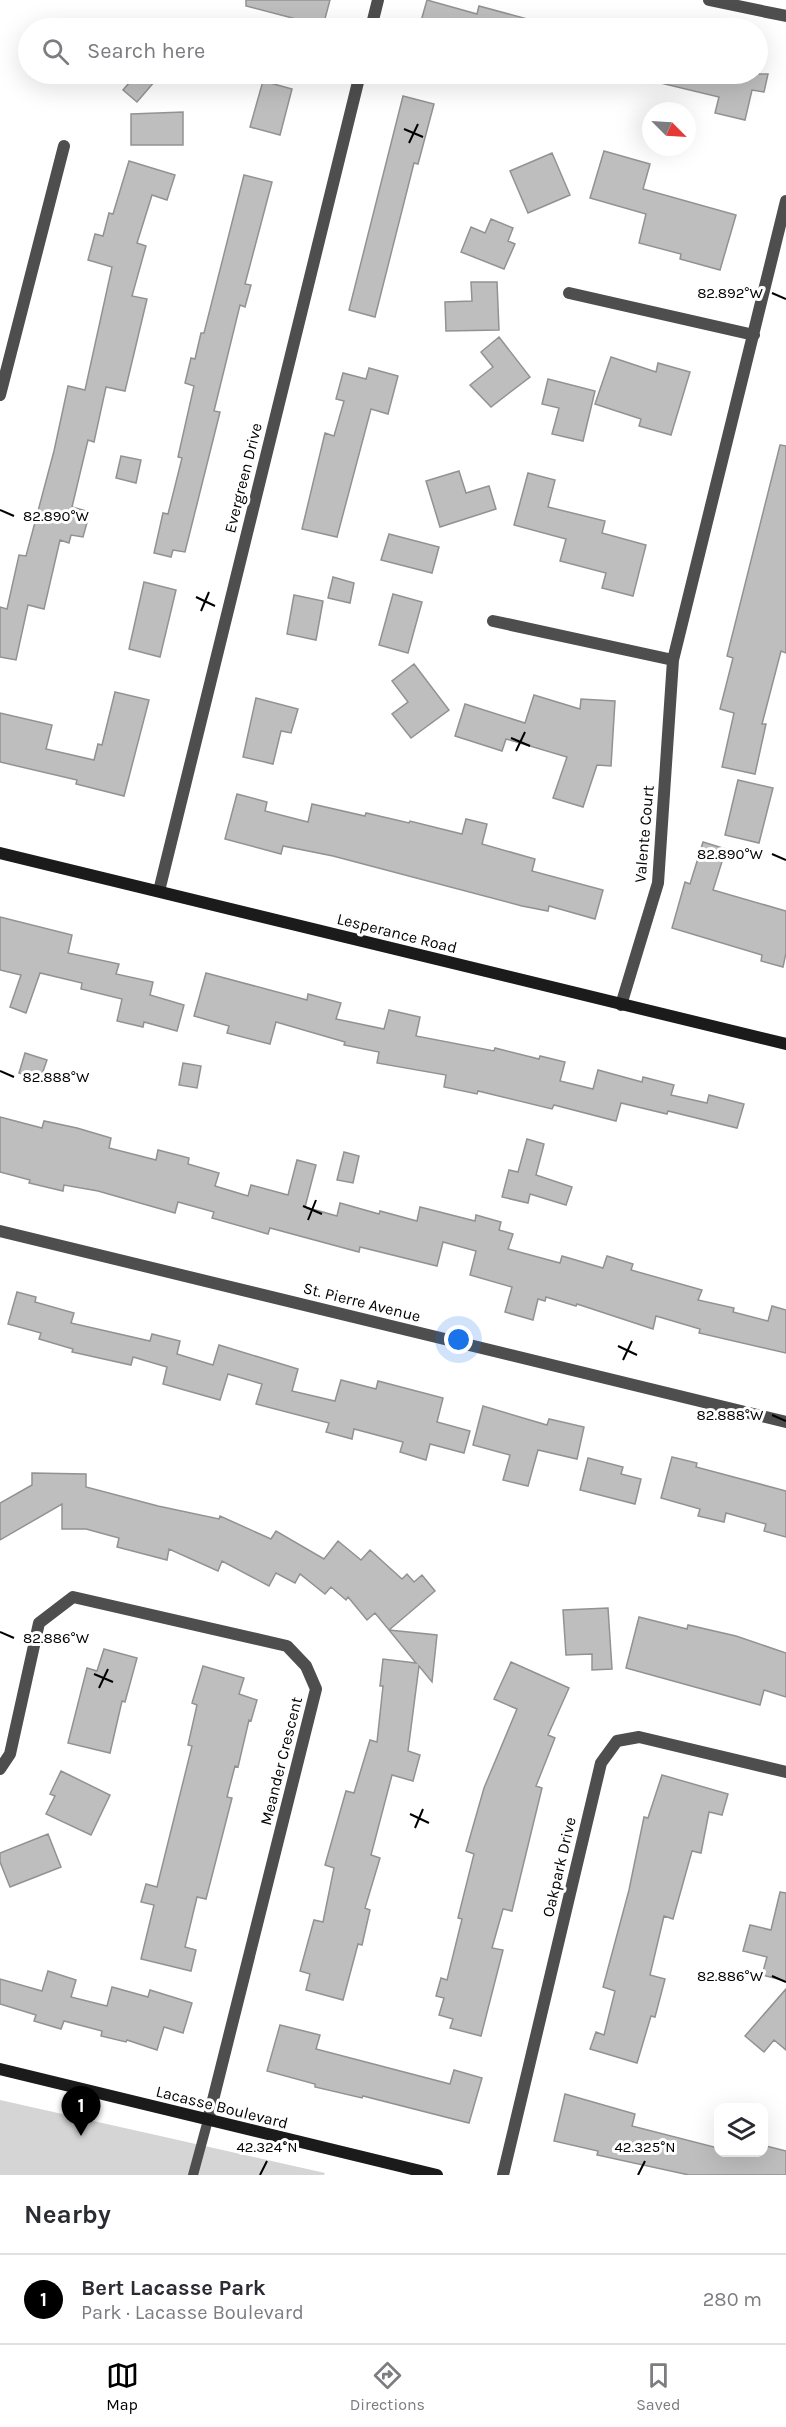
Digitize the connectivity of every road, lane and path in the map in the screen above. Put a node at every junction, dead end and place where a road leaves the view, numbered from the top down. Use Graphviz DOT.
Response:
graph roads {
  1 [pos="378,0"];
  2 [pos="709,0"];
  3 [pos="786,16"];
  4 [pos="374,18"];
  5 [pos="358,84"];
  6 [pos="64,146"];
  7 [pos="786,201"];
  8 [pos="568,293"];
  9 [pos="754,335"];
  10 [pos="0,395"];
  11 [pos="493,621"];
  12 [pos="673,660"];
  13 [pos="0,853"];
  14 [pos="159,891"];
  15 [pos="621,1005"];
  16 [pos="786,1044"];
  17 [pos="0,1231"];
  18 [pos="786,1422"];
  19 [pos="0,1769"];
  20 [pos="786,1772"];
  21 [pos="0,2069"];
  22 [pos="208,2120"];
  23 [pos="193,2175"];
  24 [pos="437,2175"];
  25 [pos="503,2175"];
  1 -- 4 [label="street"];
  2 -- 3 [label="street"];
  5 -- 14 [label="street, Evergreen Drive"];
  6 -- 10 [label="street"];
  7 -- 9 [label="street, Valente Court"];
  8 -- 9 [label="street"];
  9 -- 12 [label="street, Valente Court"];
  11 -- 12 [label="street"];
  12 -- 15 [label="street, Valente Court"];
  13 -- 14 [label="main road, Lesperance Road"];
  14 -- 15 [label="main road, Lesperance Road"];
  15 -- 16 [label="main road, Lesperance Road"];
  17 -- 18 [label="street, St. Pierre Avenue"];
  19 -- 22 [label="street, Meander Crescent"];
  20 -- 25 [label="street, Oakpark Drive"];
  21 -- 22 [label="main road, Lacasse Boulevard"];
  22 -- 23 [label="lane"];
  22 -- 24 [label="main road, Lacasse Boulevard"];
}
